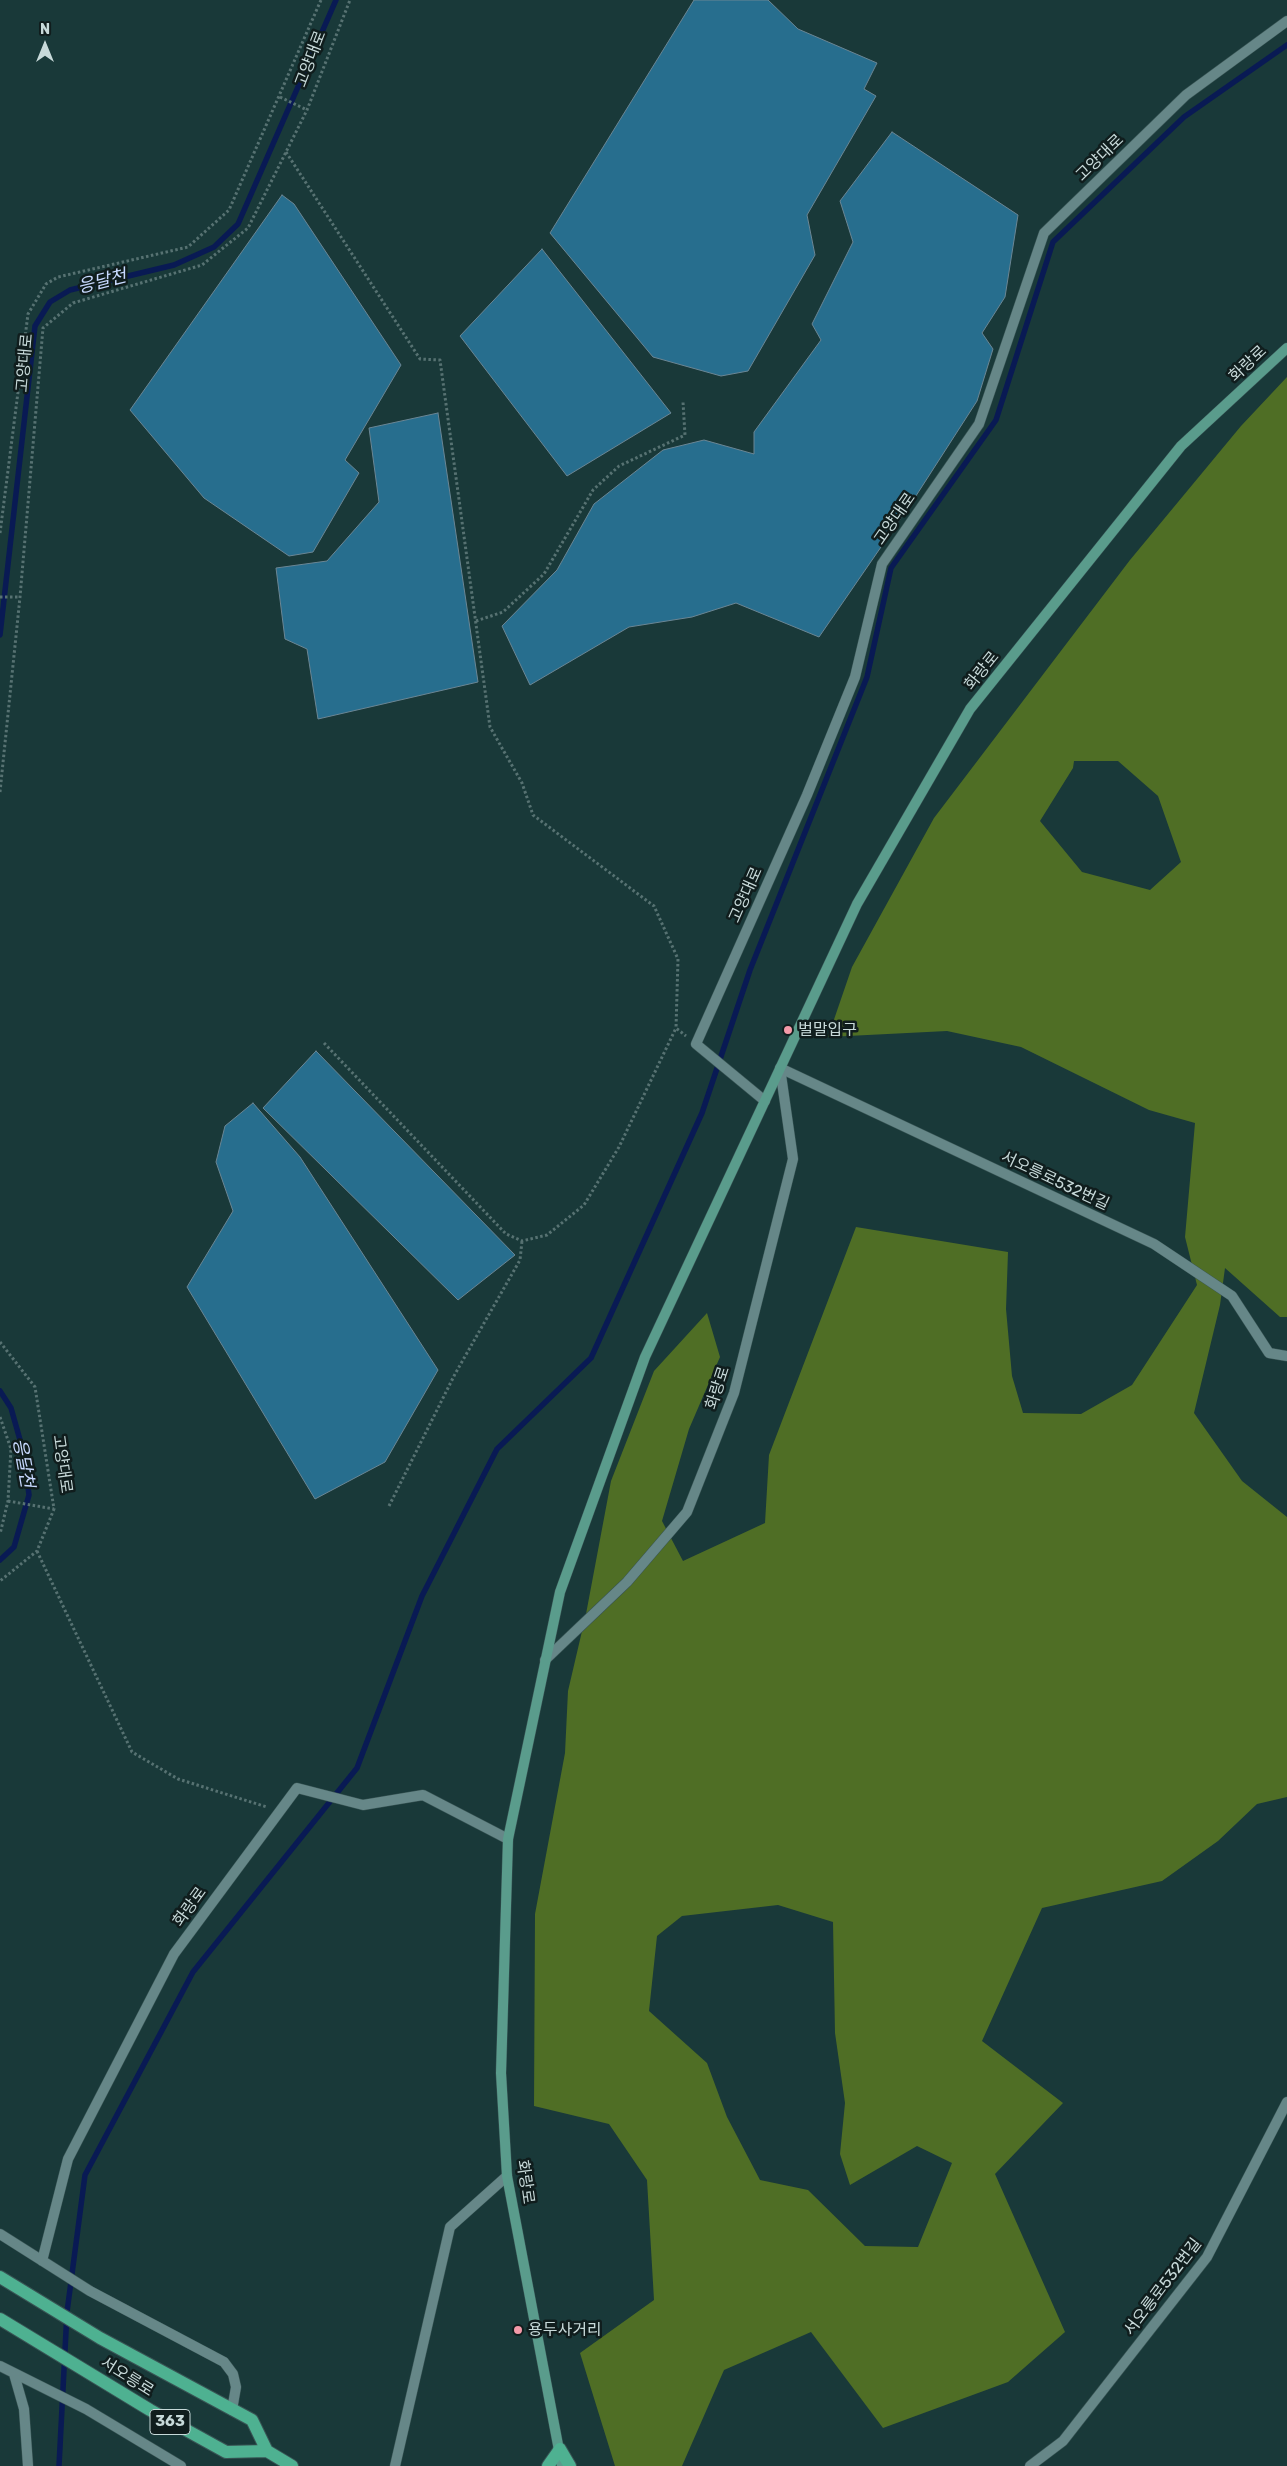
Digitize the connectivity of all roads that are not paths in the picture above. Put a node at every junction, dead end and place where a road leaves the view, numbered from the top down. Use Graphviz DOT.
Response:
graph roads {
  1 [pos="1287,21"];
  2 [pos="1287,348"];
  3 [pos="780,1068"];
  4 [pos="765,1101"];
  5 [pos="1287,1356"];
  6 [pos="545,1660"];
  7 [pos="508,1839"];
  8 [pos="1287,2102"];
  9 [pos="507,2176"];
  10 [pos="0,2234"];
  11 [pos="42,2261"];
  12 [pos="0,2277"];
  13 [pos="0,2319"];
  14 [pos="0,2366"];
  15 [pos="14,2374"];
  16 [pos="232,2410"];
  17 [pos="560,2449"];
  18 [pos="267,2451"];
  19 [pos="28,2466"];
  20 [pos="181,2466"];
  21 [pos="292,2466"];
  22 [pos="395,2466"];
  23 [pos="548,2466"];
  24 [pos="562,2466"];
  25 [pos="570,2466"];
  26 [pos="1030,2466"];
  1 -- 4 [label="street, 고양대로"];
  2 -- 3 [label="main road, 화랑로"];
  3 -- 4 [label="main road, 화랑로"];
  3 -- 5 [label="street, 서오릉로532번길"];
  3 -- 6 [label="street, 화랑로"];
  4 -- 6 [label="main road, 화랑로"];
  6 -- 7 [label="main road, 화랑로"];
  7 -- 9 [label="main road, 화랑로"];
  7 -- 11 [label="street, 화랑로"];
  8 -- 26 [label="street, 서오릉로532번길"];
  9 -- 17 [label="main road, 화랑로"];
  9 -- 22 [label="street"];
  10 -- 11 [label="street"];
  11 -- 16 [label="street"];
  12 -- 16 [label="main road, 서오릉로 / 363"];
  13 -- 18 [label="main road, 서오릉로 / 363"];
  14 -- 15 [label="street"];
  15 -- 19 [label="street"];
  15 -- 20 [label="street"];
  16 -- 18 [label="main road, 서오릉로 / 363"];
  17 -- 23 [label="main road"];
  17 -- 24 [label="main road, 화랑로"];
  17 -- 25 [label="main road"];
  18 -- 21 [label="main road"];
}
